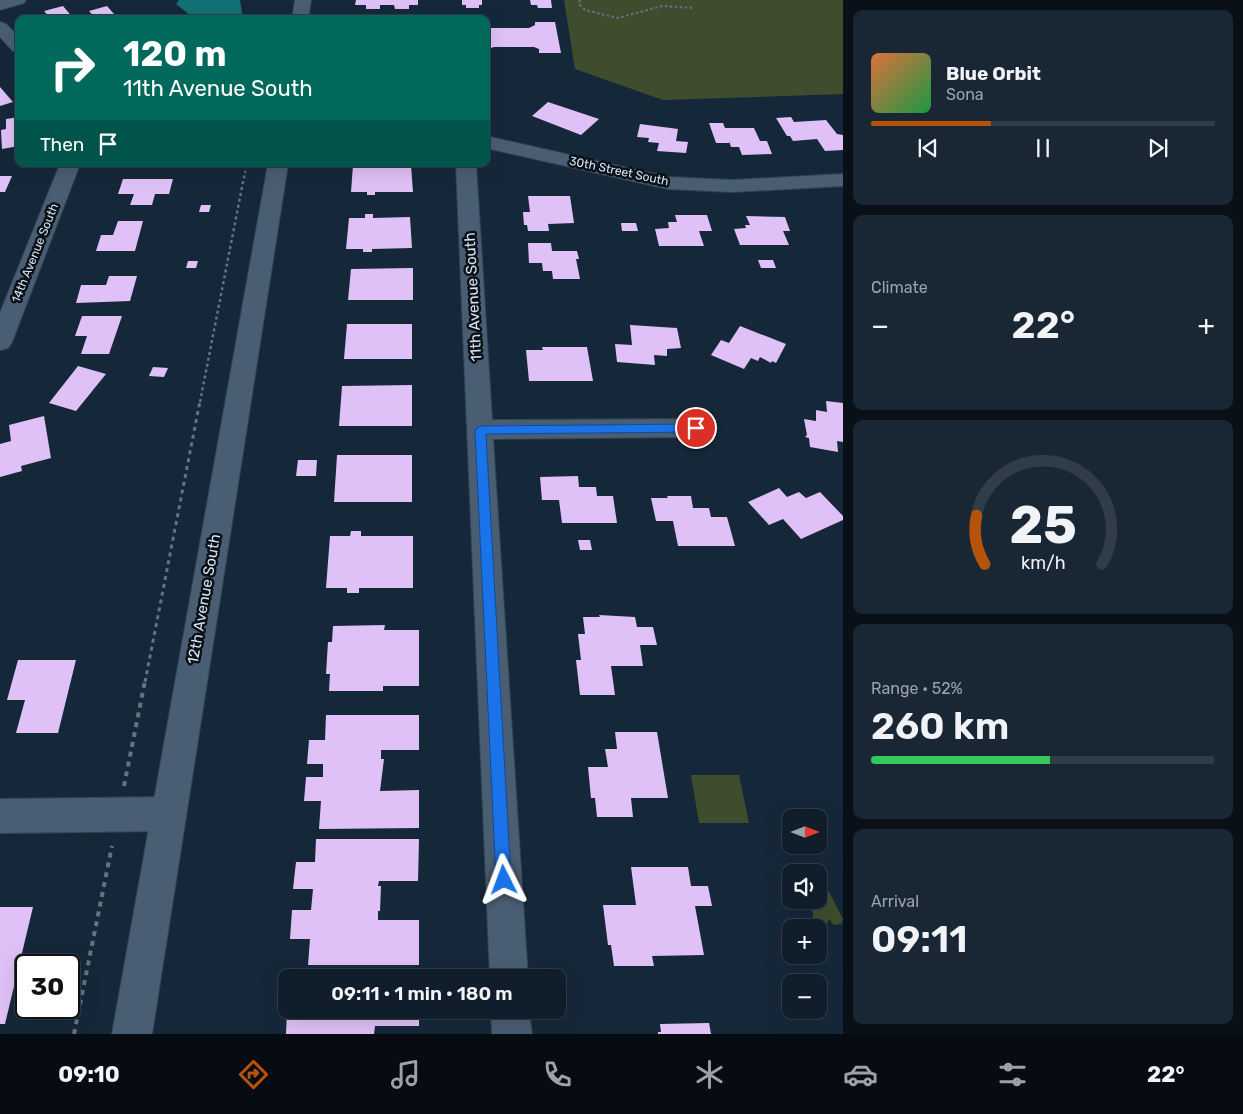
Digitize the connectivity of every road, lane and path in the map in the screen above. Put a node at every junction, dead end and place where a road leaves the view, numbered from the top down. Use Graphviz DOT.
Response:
graph roads {
  1 [pos="18,0"];
  2 [pos="303,0"];
  3 [pos="580,0"];
  4 [pos="0,5"];
  5 [pos="693,8"];
  6 [pos="301,15"];
  7 [pos="0,27"];
  8 [pos="15,43"];
  9 [pos="490,143"];
  10 [pos="69,167"];
  11 [pos="246,167"];
  12 [pos="277,167"];
  13 [pos="466,167"];
  14 [pos="843,180"];
  15 [pos="0,342"];
  16 [pos="696,428"];
  17 [pos="480,430"];
  18 [pos="168,814"];
  19 [pos="0,816"];
  20 [pos="118,816"];
  21 [pos="509,969"];
  22 [pos="511,1019"];
  23 [pos="74,1034"];
  24 [pos="132,1034"];
  25 [pos="512,1034"];
  1 -- 4 [label="street"];
  2 -- 6 [label="street"];
  3 -- 5 [label="path"];
  7 -- 8 [label="street"];
  9 -- 14 [label="street, 30th Street South"];
  10 -- 15 [label="street, 14th Avenue South"];
  11 -- 20 [label="path"];
  12 -- 18 [label="street, 12th Avenue South"];
  13 -- 17 [label="street, 11th Avenue South"];
  16 -- 17 [label="street"];
  17 -- 21 [label="street, 11th Avenue South"];
  18 -- 20 [label="street"];
  18 -- 24 [label="street, 12th Avenue South"];
  19 -- 20 [label="street"];
  20 -- 23 [label="path"];
  22 -- 25 [label="street"];
}
